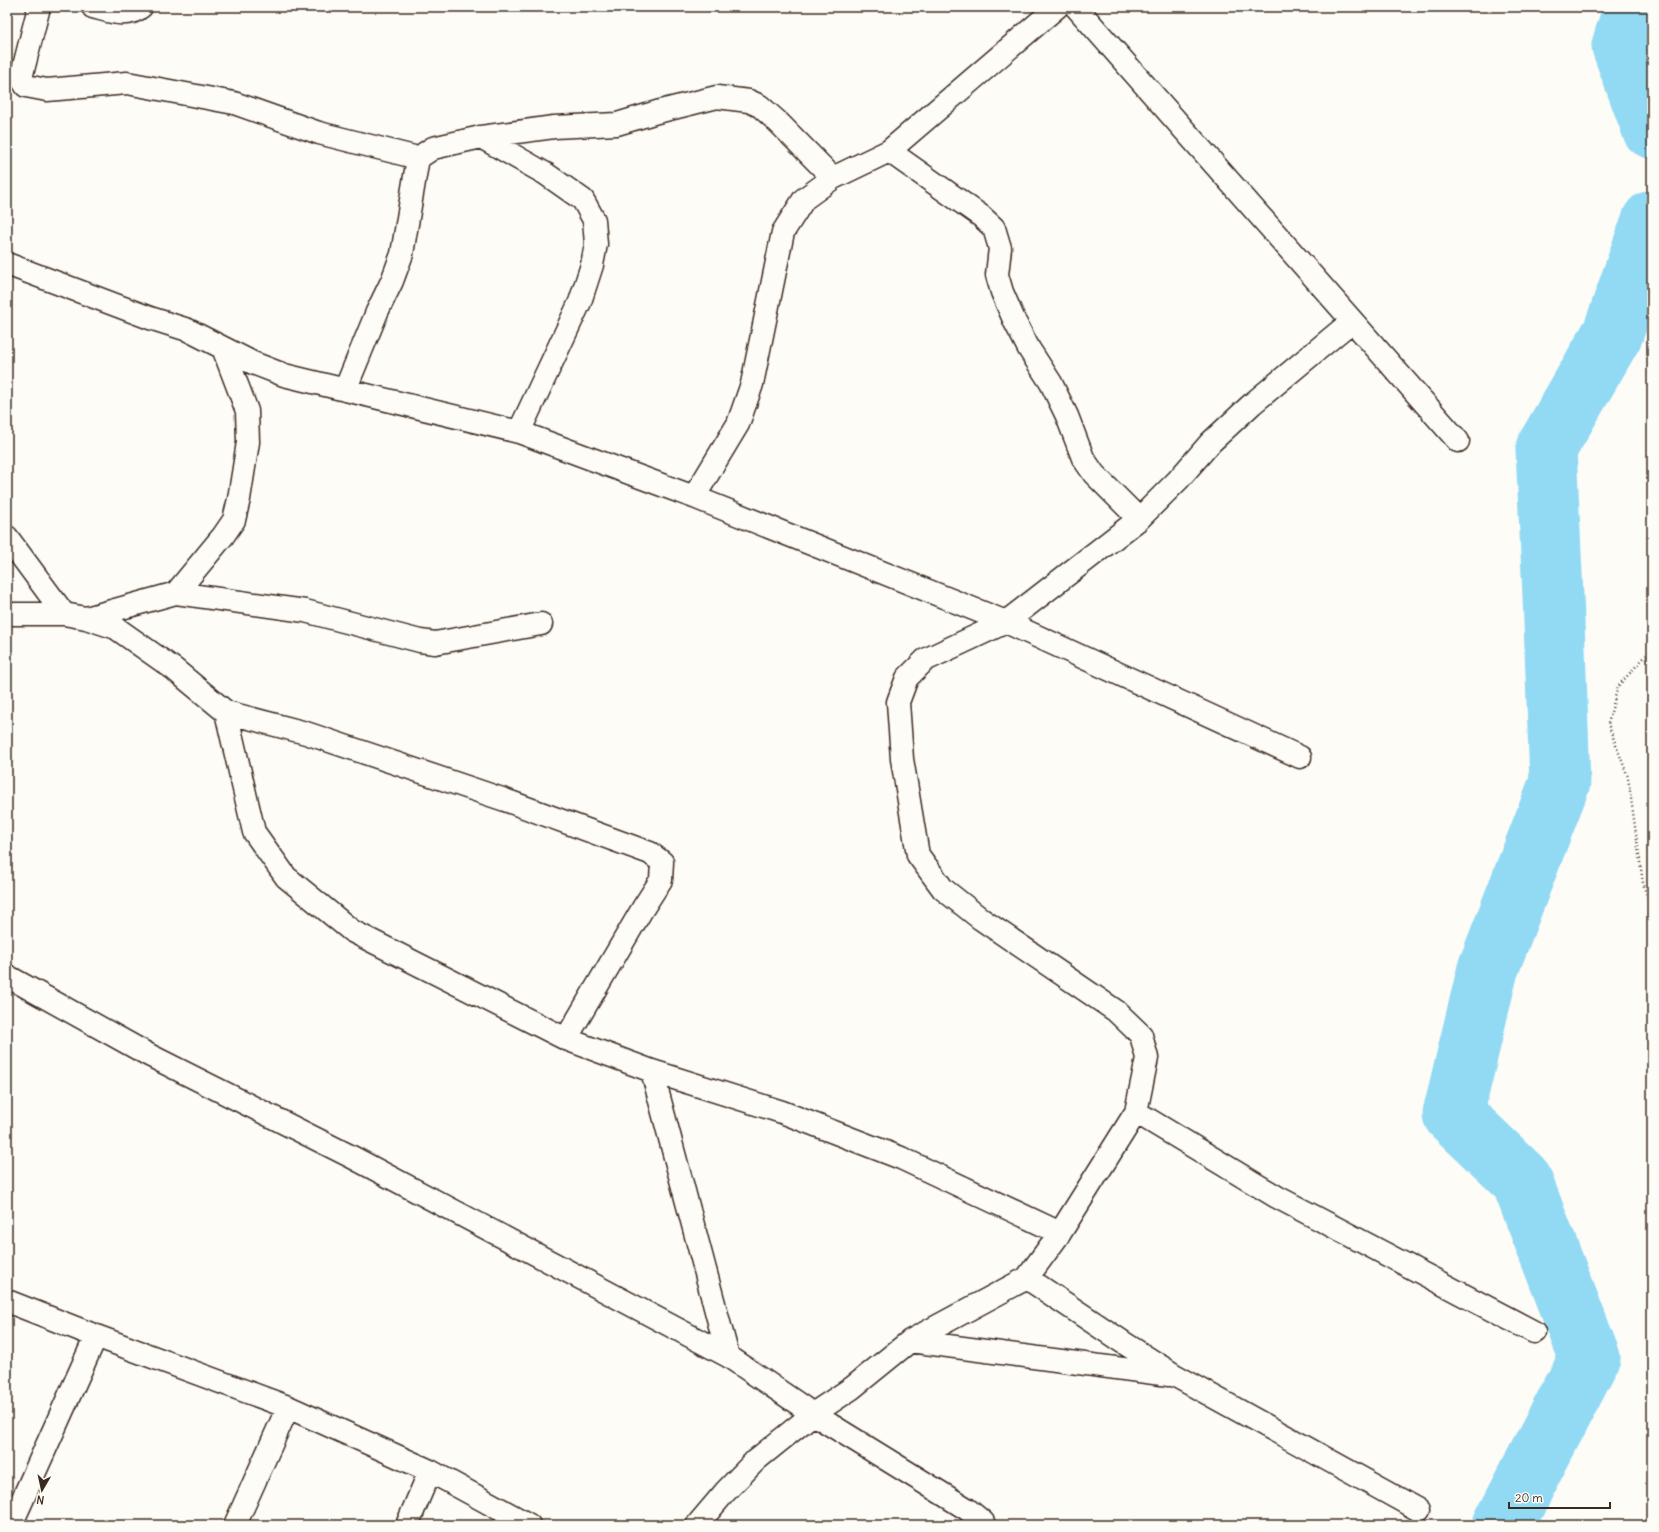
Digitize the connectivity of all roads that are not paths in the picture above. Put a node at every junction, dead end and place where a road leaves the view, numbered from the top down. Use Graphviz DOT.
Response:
graph roads {
  1 [pos="39,7"];
  2 [pos="93,7"];
  3 [pos="141,7"];
  4 [pos="1057,7"];
  5 [pos="1076,7"];
  6 [pos="481,137"];
  7 [pos="889,151"];
  8 [pos="418,158"];
  9 [pos="834,178"];
  10 [pos="7,264"];
  11 [pos="1352,320"];
  12 [pos="223,348"];
  13 [pos="345,390"];
  14 [pos="519,432"];
  15 [pos="1458,441"];
  16 [pos="694,497"];
  17 [pos="1139,519"];
  18 [pos="7,537"];
  19 [pos="176,593"];
  20 [pos="7,614"];
  21 [pos="64,614"];
  22 [pos="86,618"];
  23 [pos="1006,622"];
  24 [pos="541,624"];
  25 [pos="226,712"];
  26 [pos="1300,758"];
  27 [pos="7,976"];
  28 [pos="566,1039"];
  29 [pos="652,1071"];
  30 [pos="1136,1112"];
  31 [pos="1060,1233"];
  32 [pos="1027,1278"];
  33 [pos="7,1301"];
  34 [pos="1534,1332"];
  35 [pos="96,1336"];
  36 [pos="910,1341"];
  37 [pos="728,1356"];
  38 [pos="1176,1376"];
  39 [pos="288,1407"];
  40 [pos="813,1414"];
  41 [pos="430,1470"];
  42 [pos="1419,1510"];
  43 [pos="11,1524"];
  44 [pos="235,1525"];
  45 [pos="407,1525"];
  46 [pos="529,1525"];
  47 [pos="697,1525"];
  48 [pos="984,1525"];
  1 -- 8 [label="street"];
  2 -- 3 [label="street"];
  4 -- 7 [label="street"];
  5 -- 11 [label="street"];
  6 -- 8 [label="street"];
  6 -- 9 [label="street"];
  6 -- 14 [label="street"];
  7 -- 9 [label="street"];
  7 -- 17 [label="street"];
  8 -- 13 [label="street"];
  9 -- 16 [label="street"];
  10 -- 12 [label="street"];
  11 -- 15 [label="street"];
  11 -- 17 [label="street"];
  12 -- 13 [label="street"];
  12 -- 19 [label="street"];
  13 -- 14 [label="street"];
  14 -- 16 [label="street"];
  16 -- 23 [label="street"];
  17 -- 23 [label="street"];
  18 -- 21 [label="street"];
  19 -- 22 [label="street"];
  19 -- 24 [label="street"];
  20 -- 21 [label="street"];
  21 -- 22 [label="street"];
  22 -- 25 [label="street"];
  23 -- 26 [label="street"];
  23 -- 30 [label="street"];
  25 -- 28 [label="street"];
  25 -- 28 [label="street"];
  27 -- 37 [label="street"];
  28 -- 29 [label="street"];
  29 -- 31 [label="street"];
  29 -- 37 [label="street"];
  30 -- 31 [label="street"];
  30 -- 34 [label="street"];
  31 -- 32 [label="street"];
  32 -- 36 [label="street"];
  32 -- 38 [label="street"];
  33 -- 35 [label="street"];
  35 -- 39 [label="street"];
  35 -- 43 [label="street"];
  36 -- 38 [label="street"];
  36 -- 40 [label="street"];
  37 -- 40 [label="street"];
  38 -- 42 [label="street"];
  39 -- 41 [label="street"];
  39 -- 44 [label="street"];
  40 -- 47 [label="street"];
  40 -- 48 [label="street"];
  41 -- 45 [label="street"];
  41 -- 46 [label="street"];
}
